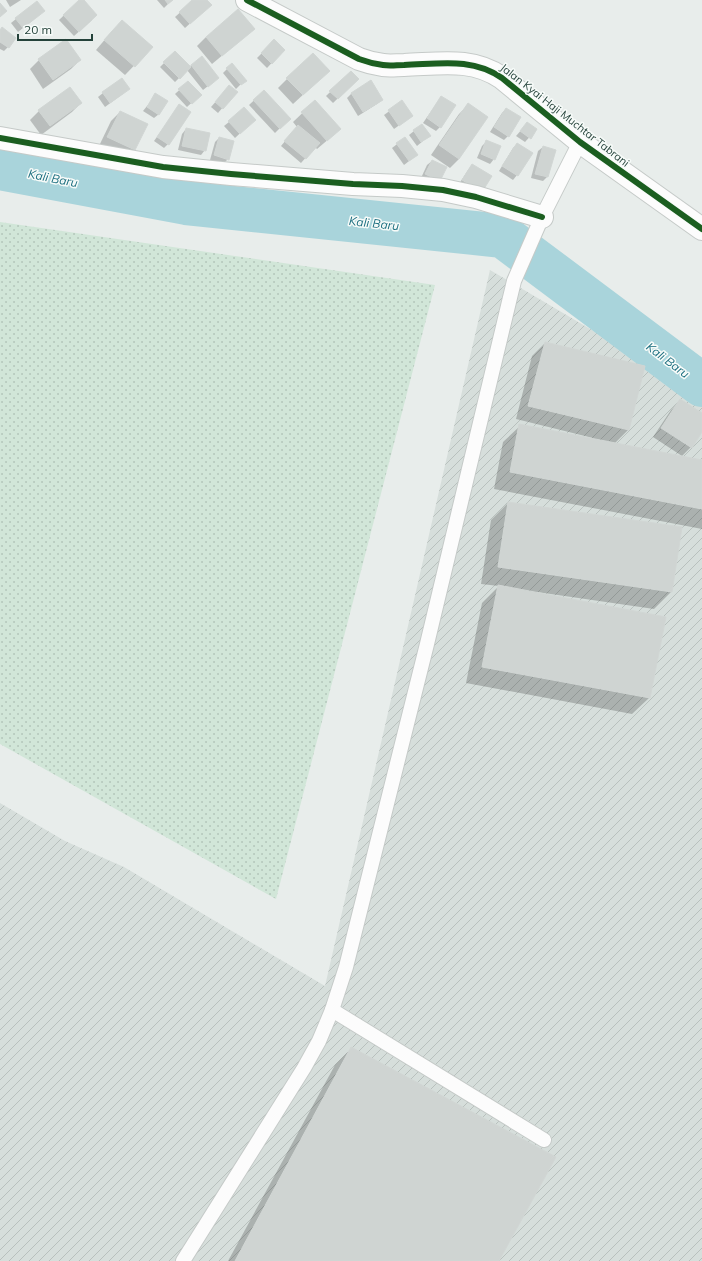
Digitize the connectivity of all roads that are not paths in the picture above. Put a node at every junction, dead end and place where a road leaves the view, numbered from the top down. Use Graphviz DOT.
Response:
graph roads {
  1 [pos="247,0"];
  2 [pos="0,138"];
  3 [pos="580,142"];
  4 [pos="542,217"];
  5 [pos="702,228"];
  6 [pos="332,1010"];
  7 [pos="544,1140"];
  8 [pos="183,1261"];
  1 -- 3 [label="street, Jalan Kyai Haji Muchtar Tabrani"];
  2 -- 4 [label="street"];
  3 -- 4 [label="lane"];
  3 -- 5 [label="street, Jalan Kyai Haji Muchtar Tabrani"];
  4 -- 6 [label="lane"];
  6 -- 7 [label="lane"];
  6 -- 8 [label="lane"];
}
